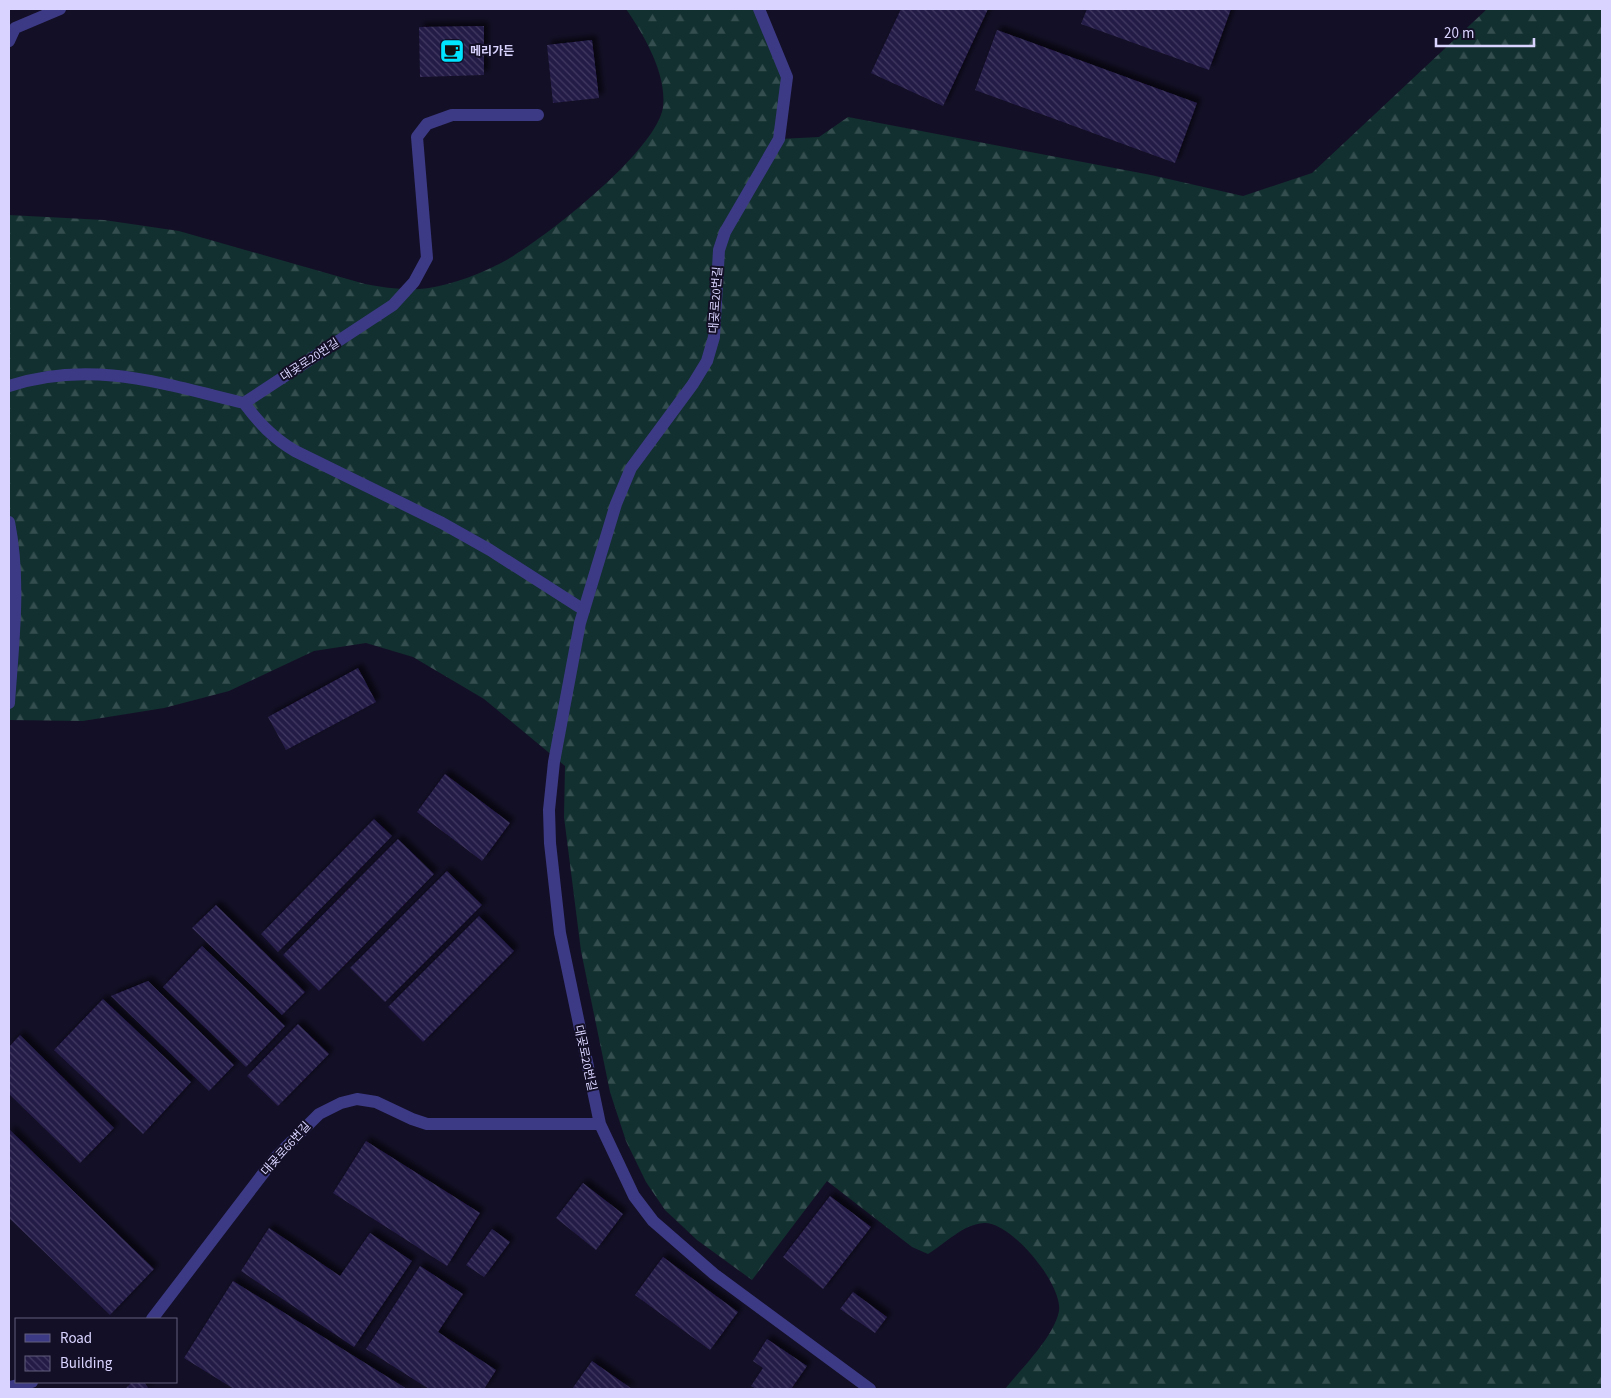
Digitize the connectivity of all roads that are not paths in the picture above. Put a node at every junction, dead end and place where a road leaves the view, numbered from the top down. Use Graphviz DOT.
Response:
graph roads {
  1 [pos="60,9"];
  2 [pos="759,9"];
  3 [pos="9,41"];
  4 [pos="538,115"];
  5 [pos="9,386"];
  6 [pos="244,403"];
  7 [pos="9,522"];
  8 [pos="584,610"];
  9 [pos="9,703"];
  10 [pos="600,1124"];
  11 [pos="153,1318"];
  12 [pos="27,1383"];
  13 [pos="9,1387"];
  14 [pos="870,1389"];
  1 -- 3 [label="street"];
  2 -- 8 [label="street, 대곶로20번길"];
  4 -- 6 [label="street, 대곶로20번길"];
  5 -- 6 [label="street"];
  6 -- 8 [label="street"];
  7 -- 9 [label="street"];
  8 -- 10 [label="street, 대곶로20번길"];
  10 -- 11 [label="street, 대곶로66번길"];
  10 -- 14 [label="street, 대곶로20번길"];
  12 -- 13 [label="street"];
}
